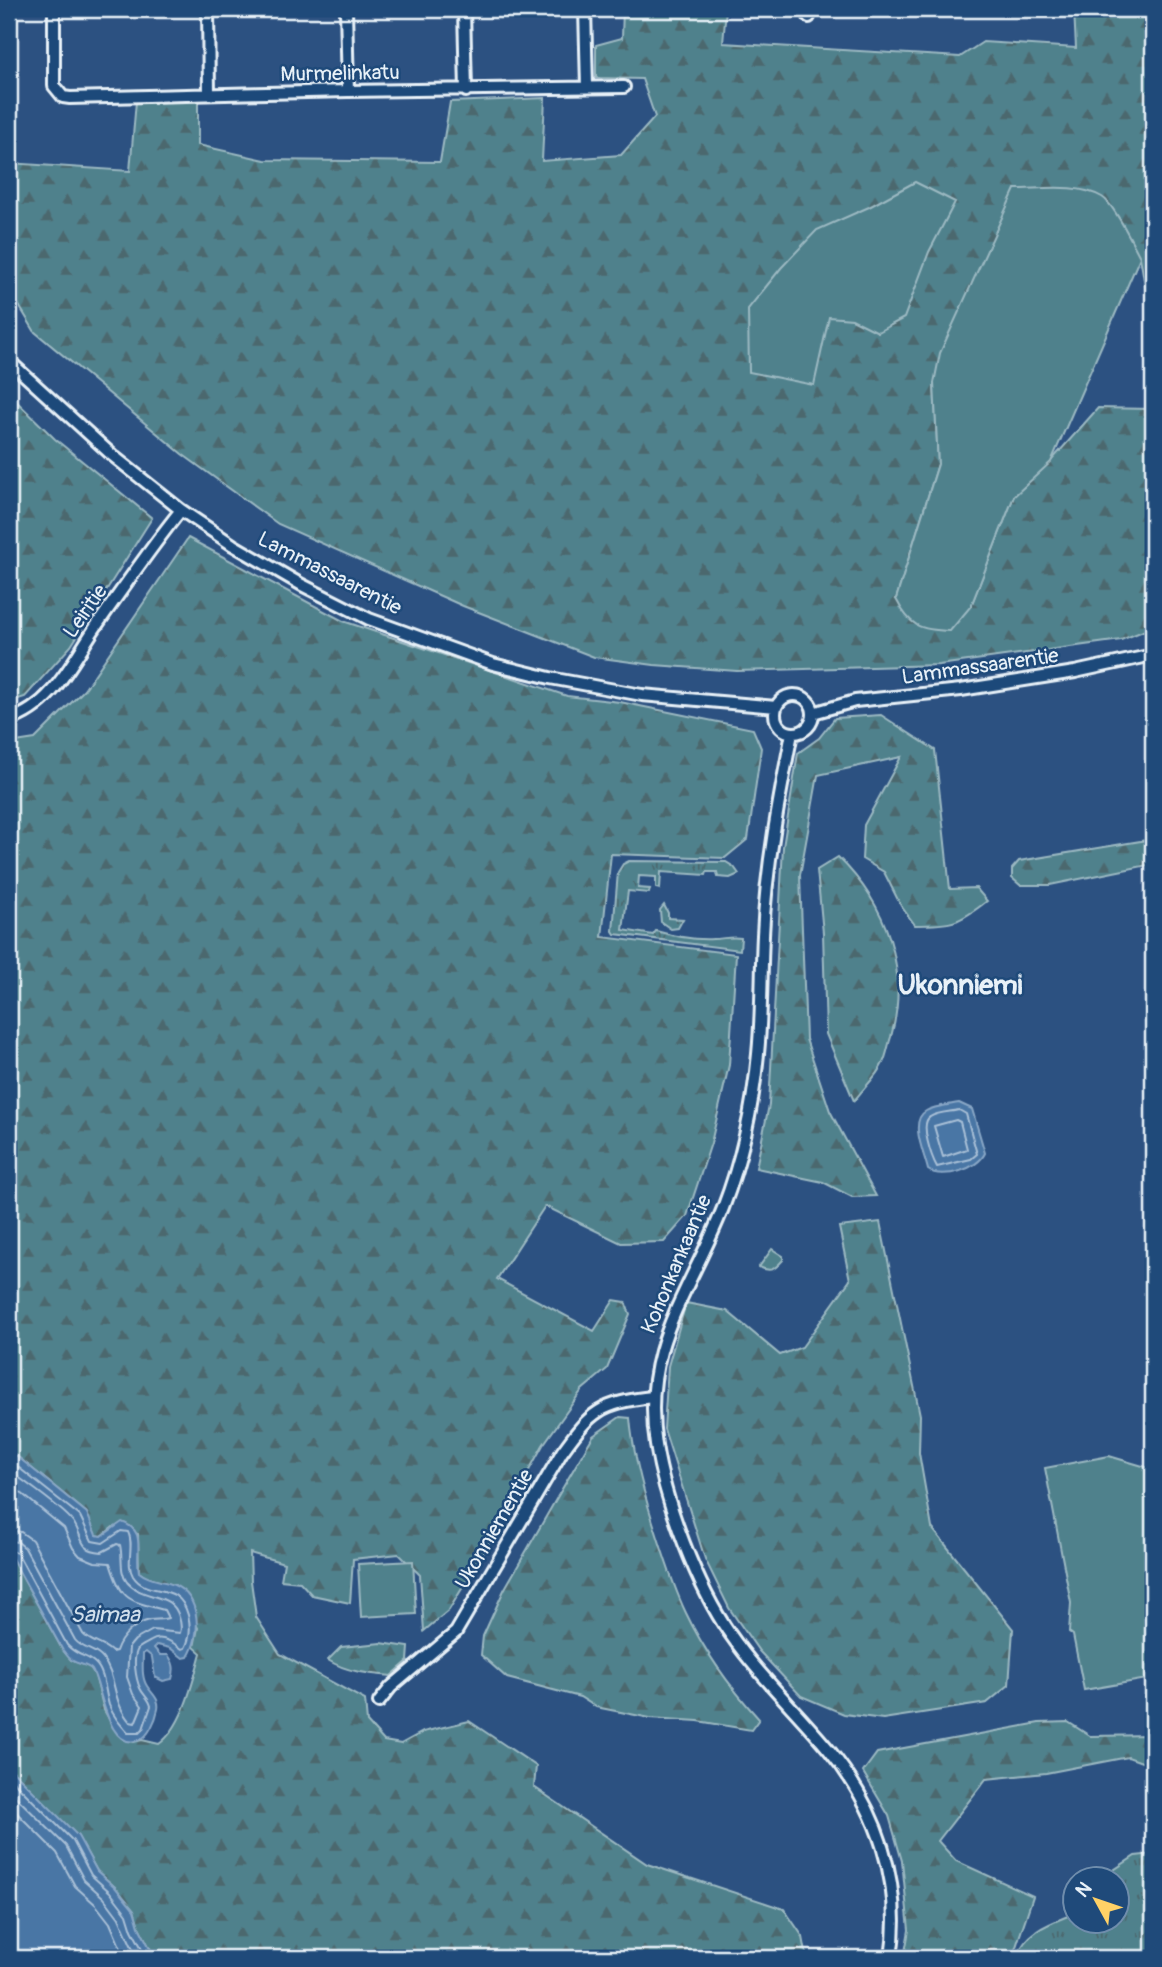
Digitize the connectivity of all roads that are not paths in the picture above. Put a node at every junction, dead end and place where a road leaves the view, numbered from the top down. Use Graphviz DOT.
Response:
graph roads {
  1 [pos="54,9"];
  2 [pos="208,9"];
  3 [pos="346,9"];
  4 [pos="464,9"];
  5 [pos="585,9"];
  6 [pos="587,87"];
  7 [pos="624,88"];
  8 [pos="348,91"];
  9 [pos="466,91"];
  10 [pos="209,94"];
  11 [pos="9,361"];
  12 [pos="181,510"];
  13 [pos="1153,655"];
  14 [pos="776,707"];
  15 [pos="813,713"];
  16 [pos="9,720"];
  17 [pos="792,733"];
  18 [pos="652,1397"];
  19 [pos="379,1702"];
  20 [pos="891,1958"];
  1 -- 10 [label="street, Murmelinkatu"];
  2 -- 10 [label="street"];
  3 -- 8 [label="street"];
  4 -- 9 [label="street"];
  5 -- 6 [label="street"];
  6 -- 7 [label="street, Murmelinkatu"];
  6 -- 9 [label="street, Murmelinkatu"];
  8 -- 9 [label="street, Murmelinkatu"];
  8 -- 10 [label="street, Murmelinkatu"];
  11 -- 12 [label="street, Lammassaarentie"];
  12 -- 14 [label="street, Lammassaarentie"];
  12 -- 16 [label="street, Leiritie"];
  13 -- 15 [label="street, Lammassaarentie"];
  14 -- 15 [label="street"];
  14 -- 17 [label="street"];
  15 -- 17 [label="street"];
  17 -- 18 [label="street, Kohonkankaantie"];
  18 -- 19 [label="street, Ukonniementie"];
  18 -- 20 [label="street, Kohonkankaantie"];
}
